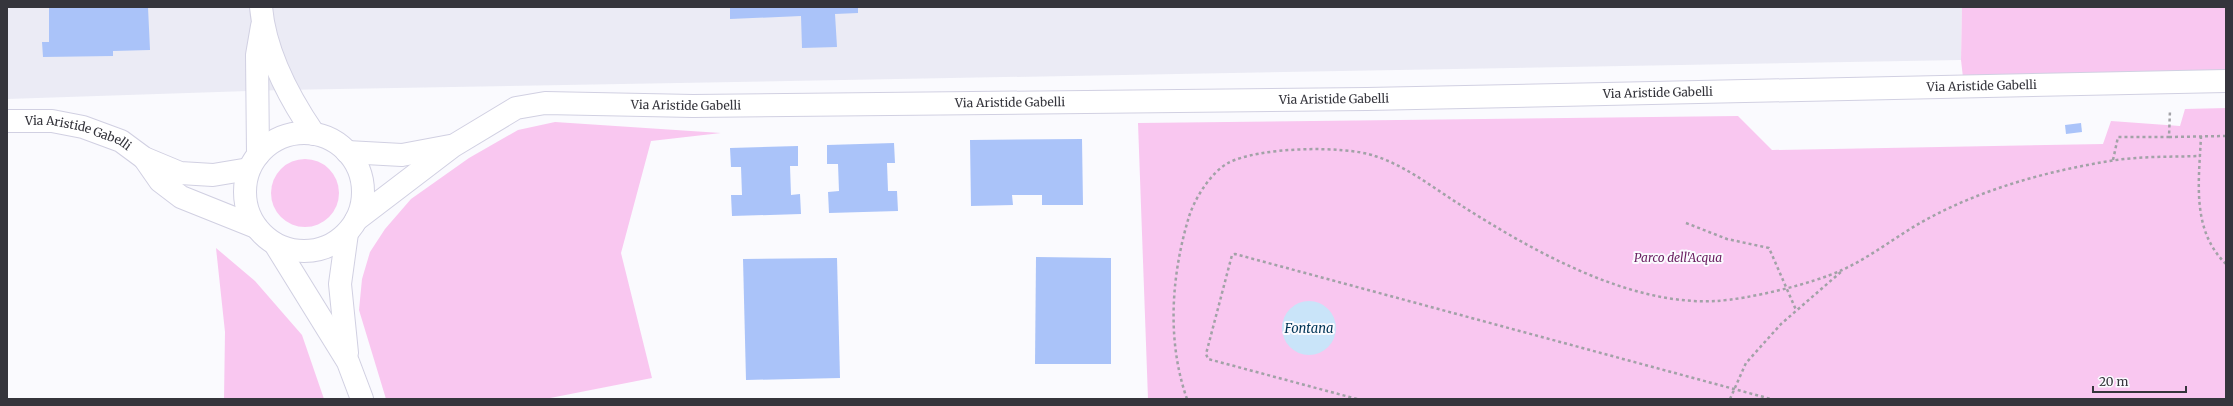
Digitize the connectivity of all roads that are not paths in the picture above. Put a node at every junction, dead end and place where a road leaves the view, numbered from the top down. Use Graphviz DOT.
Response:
graph roads {
  1 [pos="262,16"];
  2 [pos="2226,81"];
  3 [pos="7,121"];
  4 [pos="314,134"];
  5 [pos="454,146"];
  6 [pos="347,152"];
  7 [pos="144,158"];
  8 [pos="253,162"];
  9 [pos="256,227"];
  10 [pos="352,227"];
  11 [pos="275,244"];
  12 [pos="348,362"];
  13 [pos="362,399"];
  1 -- 4 [label="street"];
  1 -- 8 [label="street"];
  2 -- 5 [label="street, Via Aristide Gabelli"];
  3 -- 7 [label="street, Via Aristide Gabelli"];
  4 -- 6 [label="street"];
  4 -- 8 [label="street"];
  5 -- 6 [label="street, Via Aristide Gabelli"];
  5 -- 10 [label="street, Via Aristide Gabelli"];
  6 -- 10 [label="street"];
  7 -- 8 [label="street, Via Aristide Gabelli"];
  7 -- 9 [label="street, Via Aristide Gabelli"];
  8 -- 9 [label="street"];
  9 -- 11 [label="street"];
  10 -- 11 [label="street"];
  10 -- 12 [label="street"];
  11 -- 12 [label="street"];
  12 -- 13 [label="street"];
}
